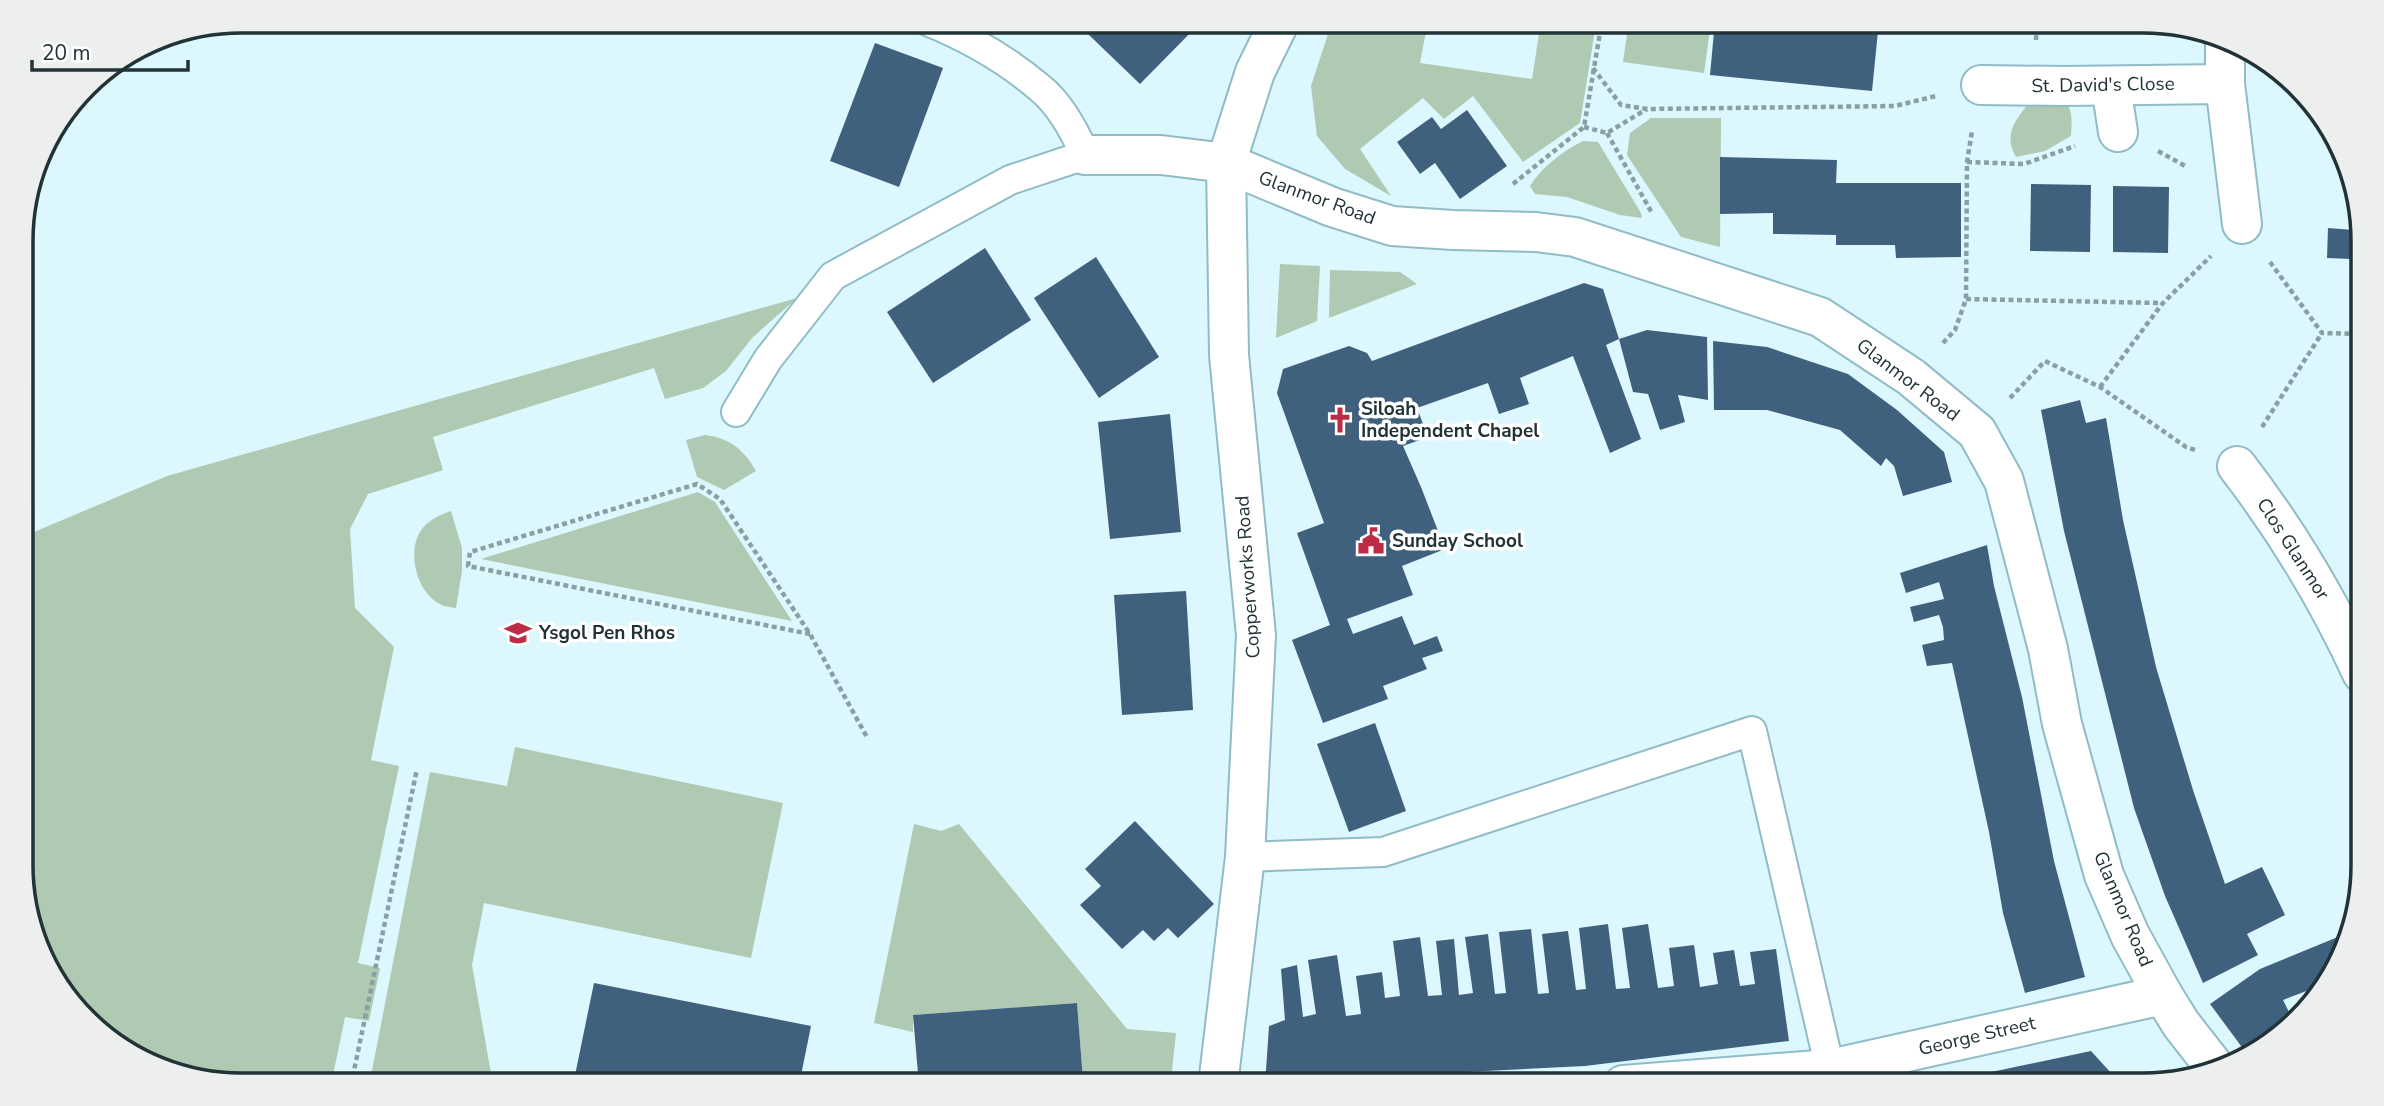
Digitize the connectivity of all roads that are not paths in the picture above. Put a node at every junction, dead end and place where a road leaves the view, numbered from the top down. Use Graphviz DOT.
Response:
graph roads {
  1 [pos="1274,33"];
  2 [pos="958,34"];
  3 [pos="2225,50"];
  4 [pos="2225,83"];
  5 [pos="1980,85"];
  6 [pos="2111,86"];
  7 [pos="2118,132"];
  8 [pos="1085,155"];
  9 [pos="1226,163"];
  10 [pos="2242,224"];
  11 [pos="736,412"];
  12 [pos="2237,466"];
  13 [pos="2351,649"];
  14 [pos="1245,857"];
  15 [pos="2162,995"];
  16 [pos="2210,1062"];
  17 [pos="1219,1072"];
  18 [pos="1833,1072"];
  19 [pos="1853,1072"];
  1 -- 9 [label="street, Copperworks Road"];
  2 -- 8 [label="lane"];
  3 -- 4 [label="street"];
  4 -- 6 [label="street, St. David's Close"];
  4 -- 10 [label="street"];
  5 -- 6 [label="street, St. David's Close"];
  6 -- 7 [label="street"];
  8 -- 9 [label="street, Glanmor Road"];
  8 -- 11 [label="lane"];
  9 -- 14 [label="street, Copperworks Road"];
  9 -- 15 [label="street, Glanmor Road"];
  12 -- 13 [label="street, Clos Glanmor"];
  14 -- 17 [label="street, Copperworks Road"];
  14 -- 18 [label="lane"];
  15 -- 16 [label="street, Glanmor Road"];
  15 -- 19 [label="street, George Street"];
}
